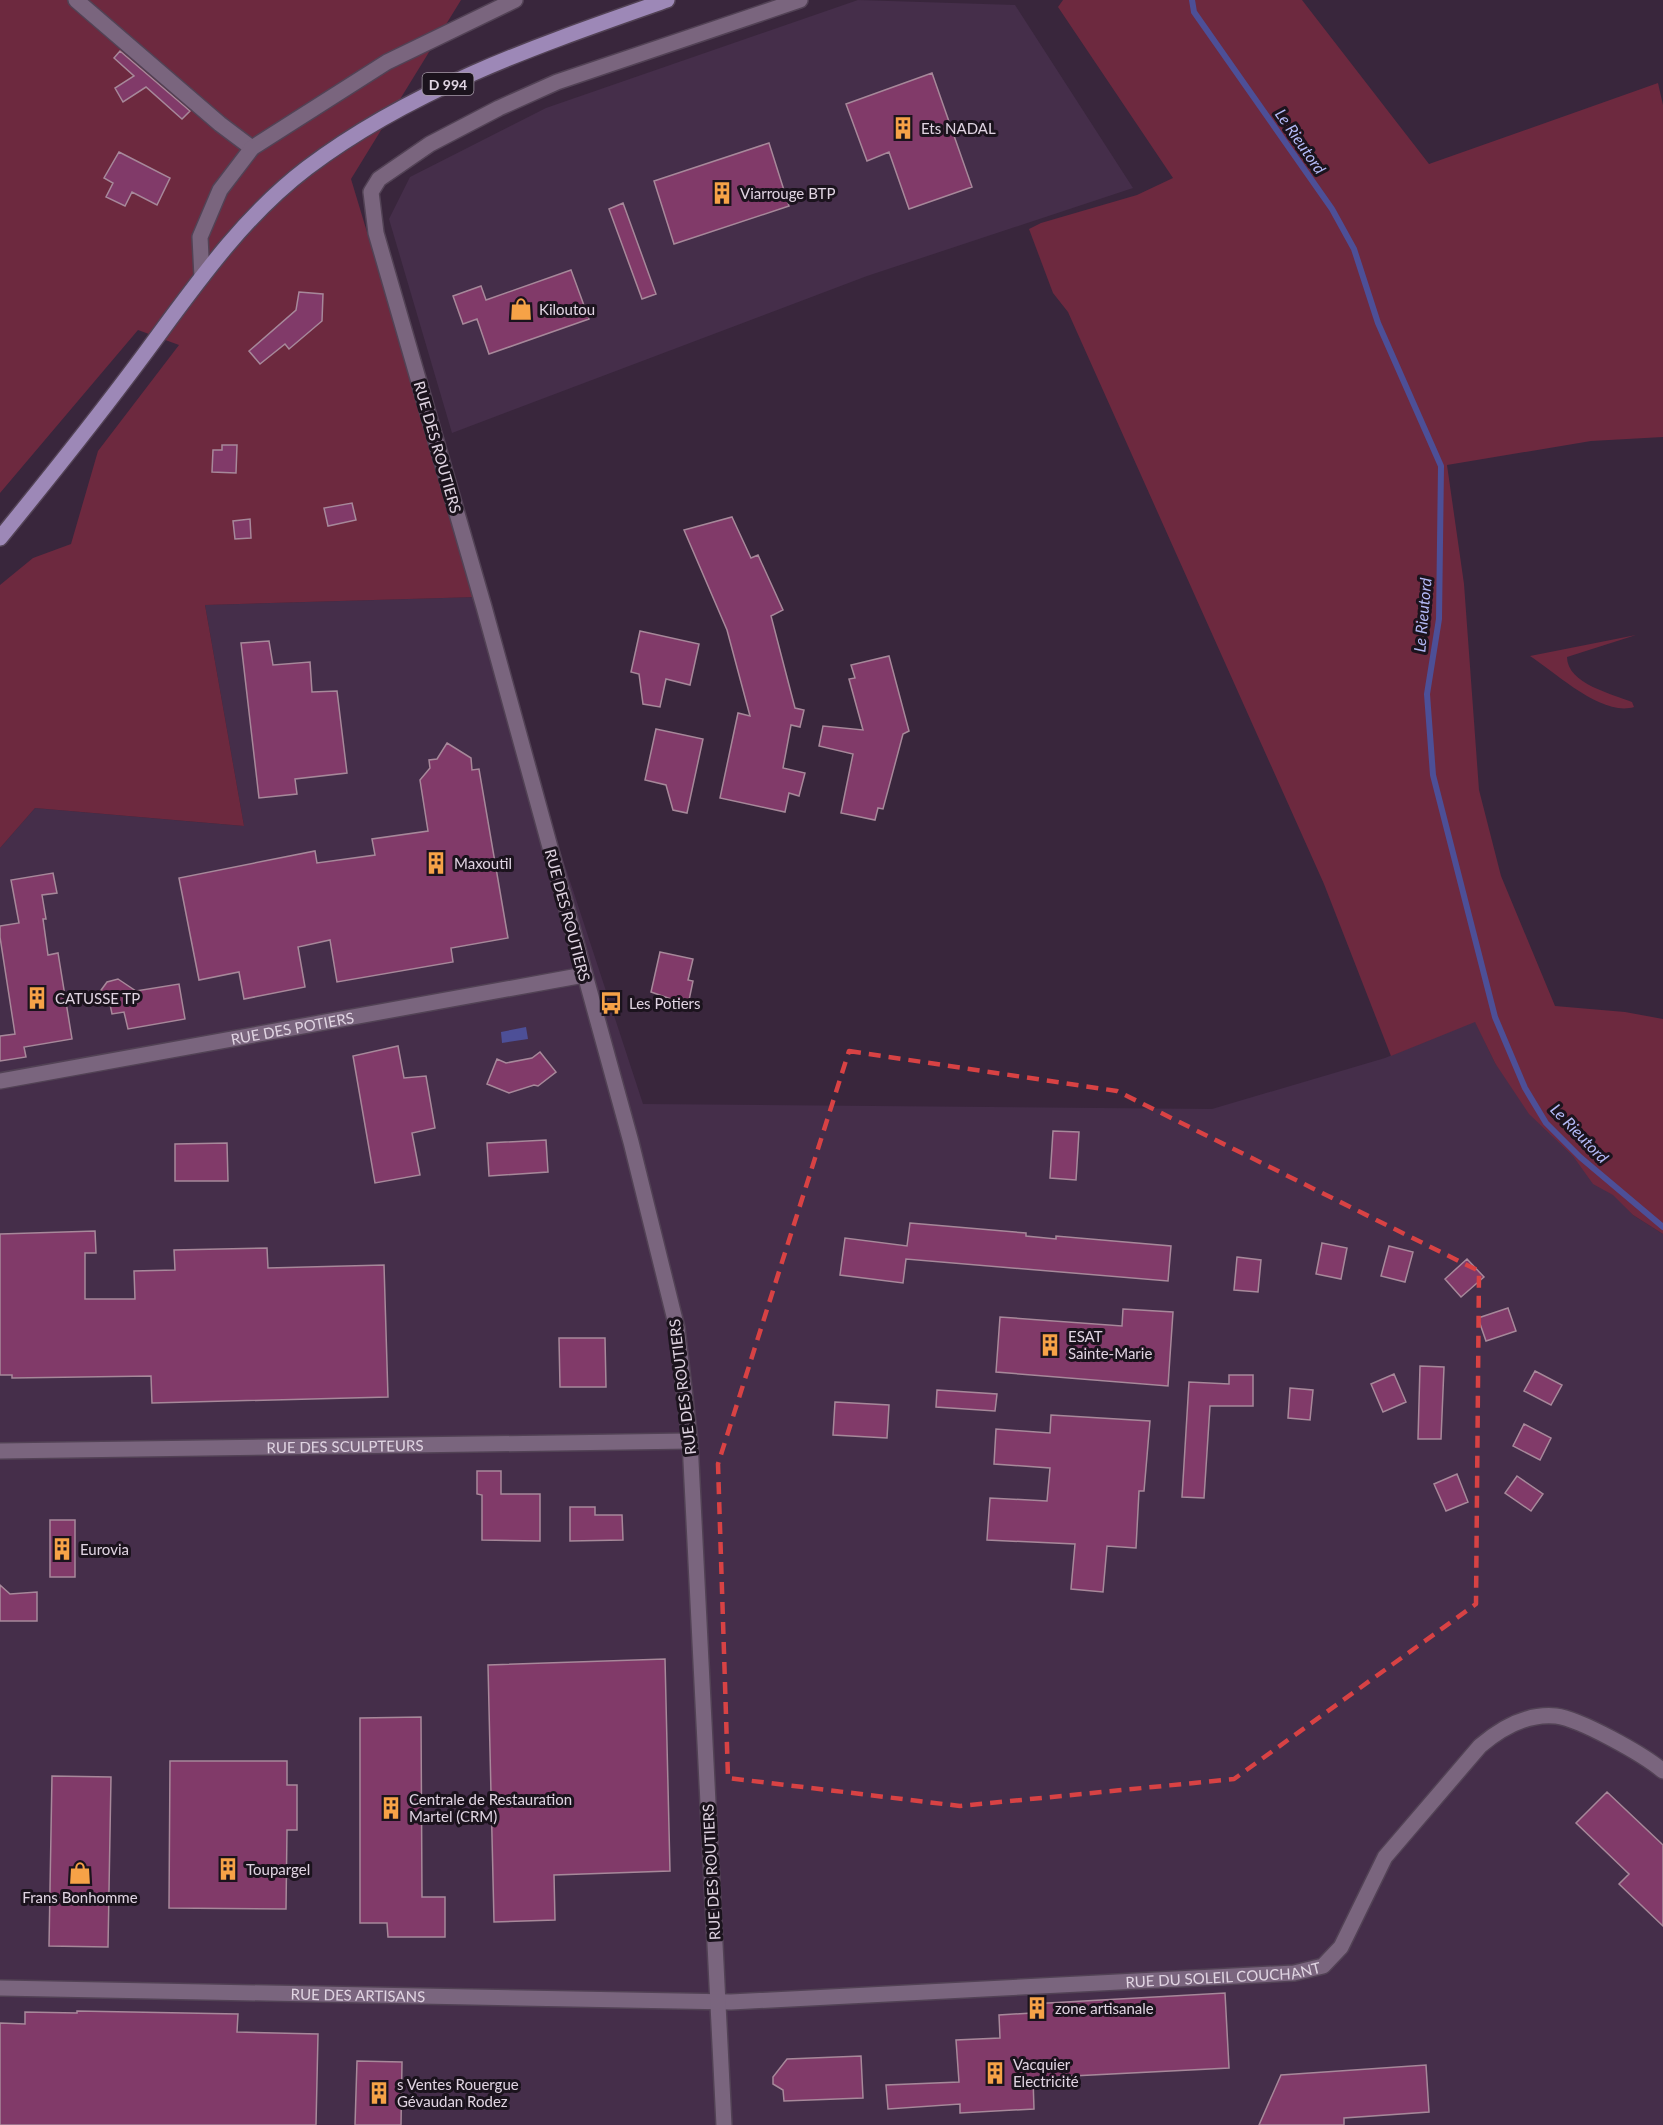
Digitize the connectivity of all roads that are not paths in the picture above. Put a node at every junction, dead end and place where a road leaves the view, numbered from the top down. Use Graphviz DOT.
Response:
graph roads {
  1 [pos="76,0"];
  2 [pos="515,0"];
  3 [pos="667,0"];
  4 [pos="800,0"];
  5 [pos="252,148"];
  6 [pos="202,277"];
  7 [pos="0,538"];
  8 [pos="584,975"];
  9 [pos="0,1081"];
  10 [pos="690,1441"];
  11 [pos="0,1451"];
  12 [pos="1663,1771"];
  13 [pos="0,1988"];
  14 [pos="717,2002"];
  15 [pos="724,2125"];
  1 -- 5 [label="street"];
  2 -- 5 [label="street"];
  3 -- 6 [label="main road, D 994"];
  4 -- 8 [label="street, RUE DES ROUTIERS"];
  5 -- 6 [label="street"];
  6 -- 7 [label="main road, D 994"];
  8 -- 9 [label="street, RUE DES POTIERS"];
  8 -- 10 [label="street, RUE DES ROUTIERS"];
  10 -- 11 [label="street, RUE DES SCULPTEURS"];
  10 -- 14 [label="street, RUE DES ROUTIERS"];
  12 -- 14 [label="street, RUE DU SOLEIL COUCHANT"];
  13 -- 14 [label="street, RUE DES ARTISANS"];
  14 -- 15 [label="street, RUE DES ROUTIERS"];
}
